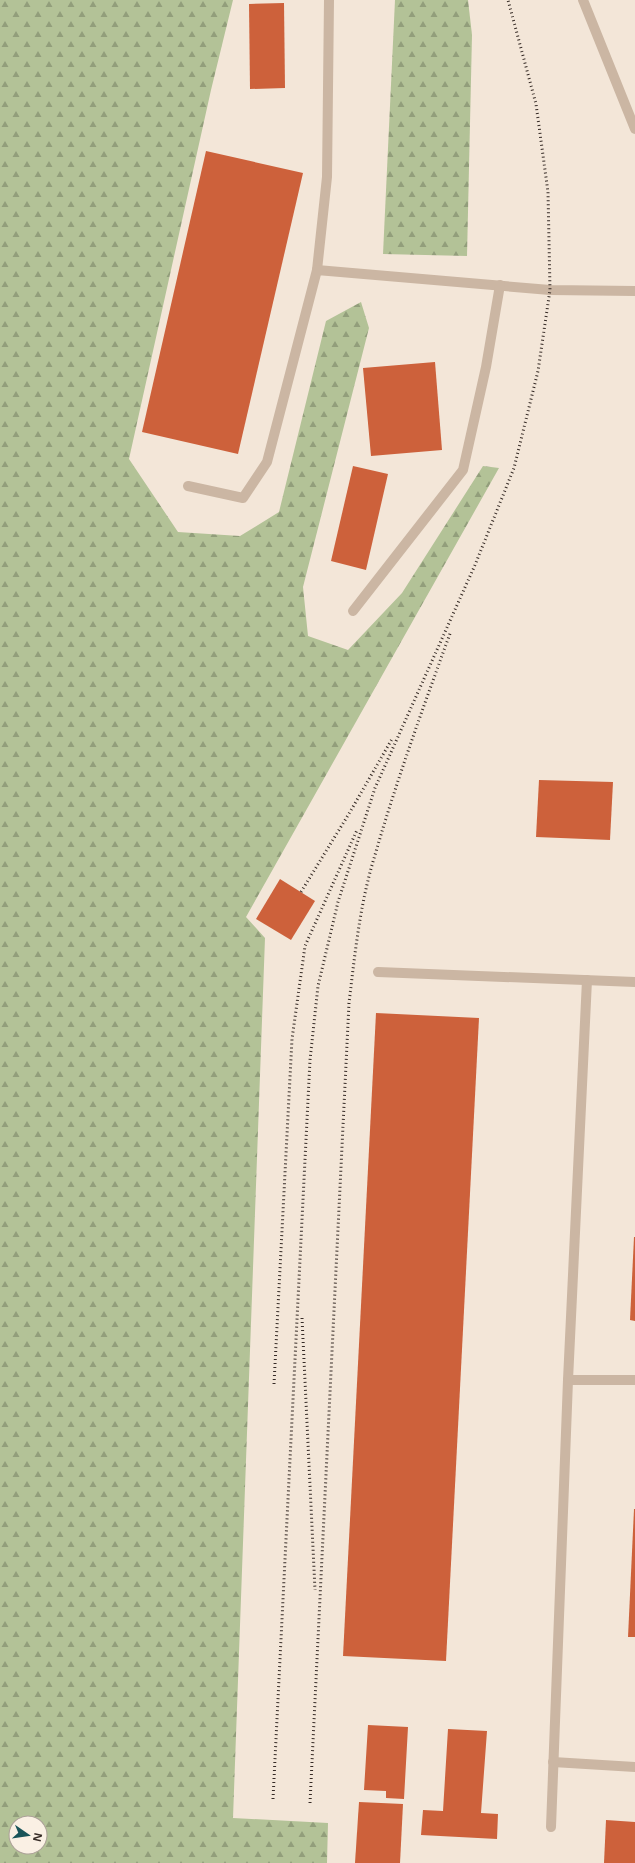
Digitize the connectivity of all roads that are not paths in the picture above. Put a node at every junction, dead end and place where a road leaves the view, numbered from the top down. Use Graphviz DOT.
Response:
graph roads {
  1 [pos="329,0"];
  2 [pos="582,0"];
  3 [pos="635,129"];
  4 [pos="317,270"];
  5 [pos="500,286"];
  6 [pos="635,291"];
  7 [pos="188,486"];
  8 [pos="353,611"];
  9 [pos="378,972"];
  10 [pos="587,980"];
  11 [pos="635,982"];
  12 [pos="568,1380"];
  13 [pos="635,1380"];
  14 [pos="553,1762"];
  15 [pos="635,1767"];
  16 [pos="551,1827"];
  1 -- 4 [label="lane"];
  2 -- 3 [label="lane"];
  4 -- 5 [label="lane"];
  4 -- 7 [label="lane"];
  5 -- 6 [label="lane"];
  5 -- 8 [label="lane"];
  9 -- 10 [label="lane"];
  10 -- 11 [label="lane"];
  10 -- 12 [label="lane"];
  12 -- 13 [label="lane"];
  12 -- 14 [label="lane"];
  14 -- 15 [label="lane"];
  14 -- 16 [label="lane"];
}
